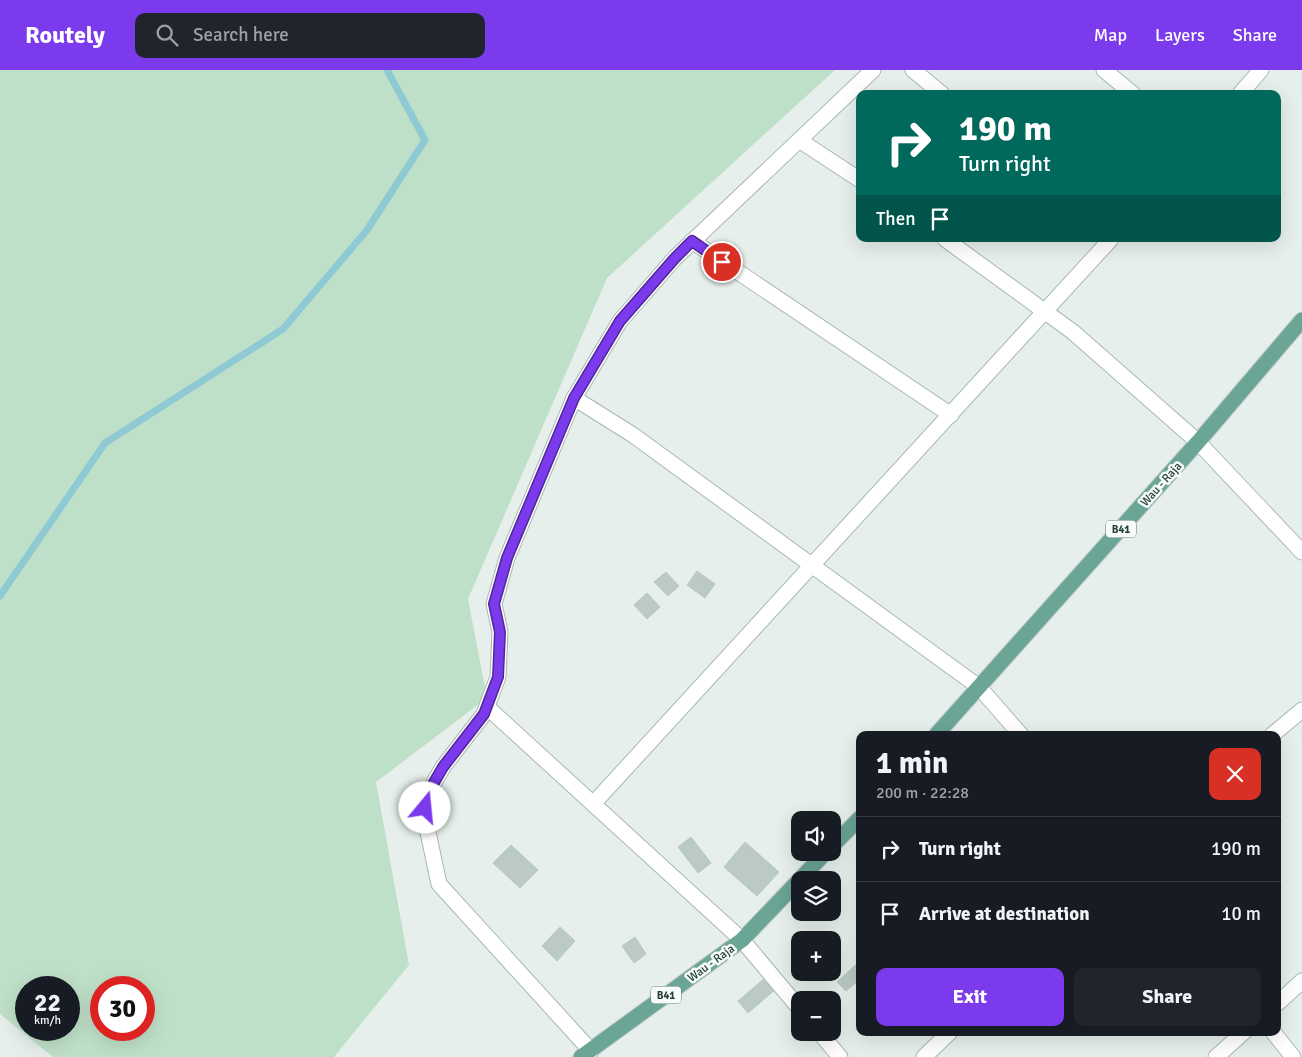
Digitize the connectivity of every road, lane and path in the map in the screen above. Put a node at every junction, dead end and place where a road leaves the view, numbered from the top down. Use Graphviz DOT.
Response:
graph roads {
  1 [pos="872,70"];
  2 [pos="913,70"];
  3 [pos="1104,70"];
  4 [pos="1261,70"];
  5 [pos="937,90"];
  6 [pos="1128,90"];
  7 [pos="1244,90"];
  8 [pos="799,140"];
  9 [pos="856,177"];
  10 [pos="692,241"];
  11 [pos="949,242"];
  12 [pos="1108,242"];
  13 [pos="1046,312"];
  14 [pos="1302,320"];
  15 [pos="574,398"];
  16 [pos="951,415"];
  17 [pos="1198,442"];
  18 [pos="1302,552"];
  19 [pos="813,565"];
  20 [pos="979,687"];
  21 [pos="487,707"];
  22 [pos="1302,710"];
  23 [pos="940,731"];
  24 [pos="1018,731"];
  25 [pos="1277,731"];
  26 [pos="593,804"];
  27 [pos="856,822"];
  28 [pos="841,837"];
  29 [pos="817,861"];
  30 [pos="742,940"];
  31 [pos="1302,981"];
  32 [pos="791,999"];
  33 [pos="1281,1000"];
  34 [pos="946,1036"];
  35 [pos="1240,1036"];
  36 [pos="1276,1036"];
  37 [pos="827,1041"];
  38 [pos="586,1054"];
  39 [pos="840,1057"];
  40 [pos="924,1057"];
  41 [pos="1216,1057"];
  42 [pos="1293,1057"];
  1 -- 8 [label="street"];
  2 -- 5 [label="street"];
  3 -- 6 [label="street"];
  4 -- 7 [label="street"];
  8 -- 9 [label="street"];
  8 -- 10 [label="street"];
  10 -- 15 [label="street"];
  10 -- 16 [label="street"];
  11 -- 13 [label="street"];
  12 -- 13 [label="street"];
  13 -- 16 [label="street"];
  13 -- 17 [label="street"];
  14 -- 17 [label="main road, Wau - Raja / B41"];
  15 -- 19 [label="street"];
  15 -- 21 [label="street"];
  16 -- 19 [label="street"];
  17 -- 18 [label="street"];
  17 -- 20 [label="main road, Wau - Raja / B41"];
  19 -- 20 [label="street"];
  19 -- 26 [label="street"];
  20 -- 23 [label="main road, Wau - Raja / B41"];
  20 -- 24 [label="street"];
  21 -- 26 [label="street"];
  21 -- 38 [label="street"];
  22 -- 25 [label="street"];
  26 -- 30 [label="street"];
  27 -- 28 [label="main road"];
  29 -- 30 [label="main road, Wau - Raja / B41"];
  30 -- 32 [label="street"];
  30 -- 38 [label="main road, Wau - Raja / B41"];
  31 -- 33 [label="street"];
  34 -- 40 [label="street"];
  35 -- 41 [label="street"];
  36 -- 42 [label="street"];
  37 -- 39 [label="street"];
}
